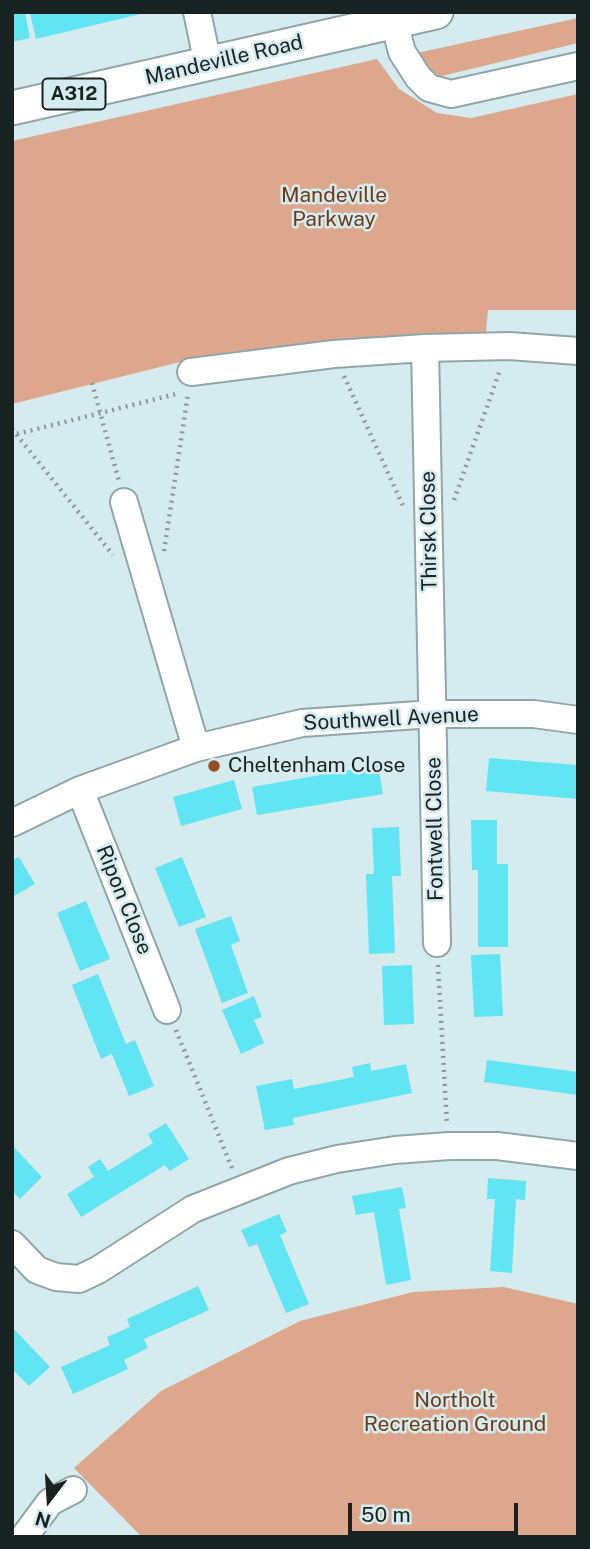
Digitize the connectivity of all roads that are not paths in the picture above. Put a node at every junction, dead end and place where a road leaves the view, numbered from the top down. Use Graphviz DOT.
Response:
graph roads {
  1 [pos="197,12"];
  2 [pos="436,12"];
  3 [pos="394,22"];
  4 [pos="208,64"];
  5 [pos="578,66"];
  6 [pos="12,108"];
  7 [pos="425,348"];
  8 [pos="578,351"];
  9 [pos="189,382"];
  10 [pos="124,502"];
  11 [pos="433,714"];
  12 [pos="578,720"];
  13 [pos="196,748"];
  14 [pos="80,790"];
  15 [pos="12,823"];
  16 [pos="437,943"];
  17 [pos="167,1010"];
  18 [pos="578,1156"];
  19 [pos="12,1244"];
  20 [pos="73,1490"];
  21 [pos="24,1537"];
  1 -- 4 [label="street"];
  2 -- 3 [label="main road, Mandeville Road / A312"];
  3 -- 4 [label="main road, Mandeville Road / A312"];
  3 -- 5 [label="street"];
  4 -- 6 [label="main road, Mandeville Road / A312"];
  7 -- 8 [label="street"];
  7 -- 9 [label="street"];
  7 -- 11 [label="street, Thirsk Close"];
  10 -- 13 [label="street"];
  11 -- 12 [label="street, Southwell Avenue"];
  11 -- 13 [label="street, Southwell Avenue"];
  11 -- 16 [label="street, Fontwell Close"];
  13 -- 14 [label="street, Southwell Avenue"];
  14 -- 15 [label="street, Southwell Avenue"];
  14 -- 17 [label="street, Ripon Close"];
  18 -- 19 [label="street"];
  20 -- 21 [label="street"];
}
